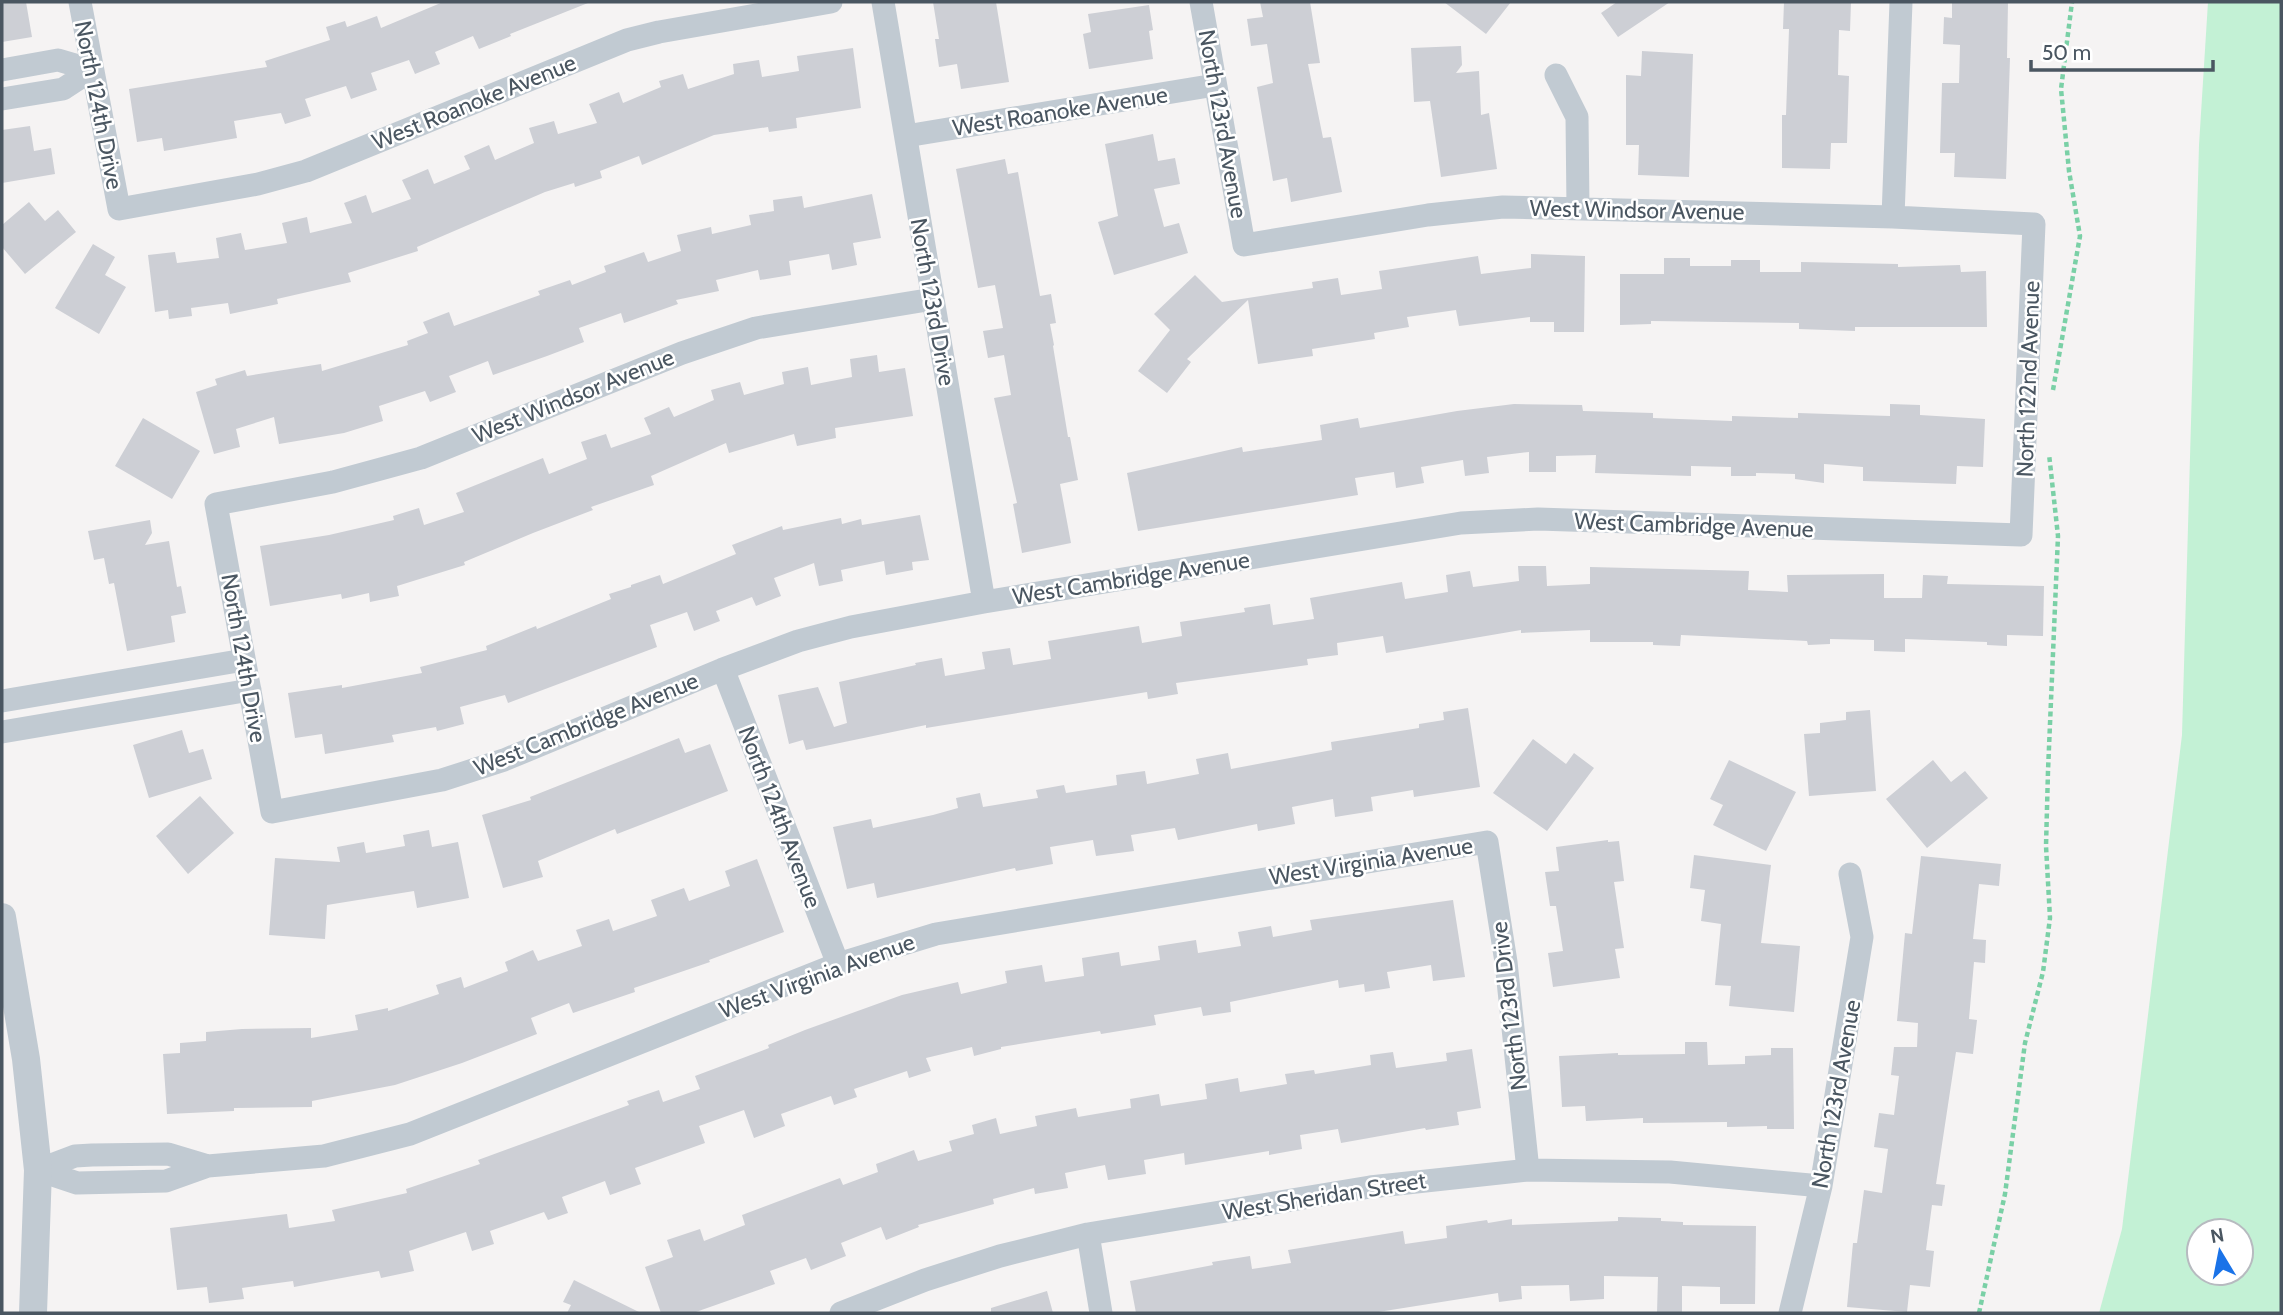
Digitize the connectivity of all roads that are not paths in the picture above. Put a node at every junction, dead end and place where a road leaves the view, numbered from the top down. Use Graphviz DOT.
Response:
graph roads {
  1 [pos="80,2"];
  2 [pos="831,2"];
  3 [pos="883,2"];
  4 [pos="1201,2"];
  5 [pos="1901,2"];
  6 [pos="92,69"];
  7 [pos="2,70"];
  8 [pos="1556,75"];
  9 [pos="1215,85"];
  10 [pos="2,99"];
  11 [pos="906,136"];
  12 [pos="1578,208"];
  13 [pos="119,209"];
  14 [pos="1893,217"];
  15 [pos="2034,224"];
  16 [pos="1244,245"];
  17 [pos="933,299"];
  18 [pos="216,504"];
  19 [pos="2021,535"];
  20 [pos="984,602"];
  21 [pos="244,660"];
  22 [pos="723,669"];
  23 [pos="250,690"];
  24 [pos="2,701"];
  25 [pos="2,732"];
  26 [pos="272,812"];
  27 [pos="1487,842"];
  28 [pos="1850,874"];
  29 [pos="2,917"];
  30 [pos="838,964"];
  31 [pos="38,1170"];
  32 [pos="1528,1170"];
  33 [pos="1821,1186"];
  34 [pos="1088,1234"];
  35 [pos="33,1313"];
  36 [pos="841,1313"];
  37 [pos="1101,1313"];
  38 [pos="1790,1313"];
  1 -- 6 [label="street, North 124th Drive"];
  2 -- 13 [label="street, West Roanoke Avenue"];
  3 -- 11 [label="street, North 123rd Drive"];
  4 -- 9 [label="street, North 123rd Avenue"];
  5 -- 14 [label="street"];
  6 -- 7 [label="street"];
  6 -- 10 [label="street"];
  6 -- 13 [label="street, North 124th Drive"];
  8 -- 12 [label="street"];
  9 -- 11 [label="street, West Roanoke Avenue"];
  9 -- 16 [label="street, North 123rd Avenue"];
  11 -- 17 [label="street, North 123rd Drive"];
  12 -- 14 [label="street, West Windsor Avenue"];
  12 -- 16 [label="street, West Windsor Avenue"];
  14 -- 15 [label="street, West Windsor Avenue"];
  15 -- 19 [label="street, North 122nd Avenue"];
  17 -- 18 [label="street, West Windsor Avenue"];
  17 -- 20 [label="street, North 123rd Drive"];
  18 -- 21 [label="street, North 124th Drive"];
  19 -- 20 [label="street, West Cambridge Avenue"];
  20 -- 22 [label="street, West Cambridge Avenue"];
  21 -- 23 [label="street, North 124th Drive"];
  21 -- 24 [label="street"];
  22 -- 26 [label="street, West Cambridge Avenue"];
  22 -- 30 [label="street, North 124th Avenue"];
  23 -- 25 [label="street"];
  23 -- 26 [label="street, North 124th Drive"];
  27 -- 30 [label="street, West Virginia Avenue"];
  27 -- 32 [label="street, North 123rd Drive"];
  28 -- 33 [label="street, North 123rd Avenue"];
  29 -- 31 [label="street"];
  30 -- 31 [label="street, West Virginia Avenue"];
  31 -- 35 [label="street"];
  32 -- 33 [label="street, West Sheridan Street"];
  32 -- 34 [label="street, West Sheridan Street"];
  33 -- 38 [label="street, North 123rd Avenue"];
  34 -- 36 [label="street, West Sheridan Street"];
  34 -- 37 [label="street"];
}
